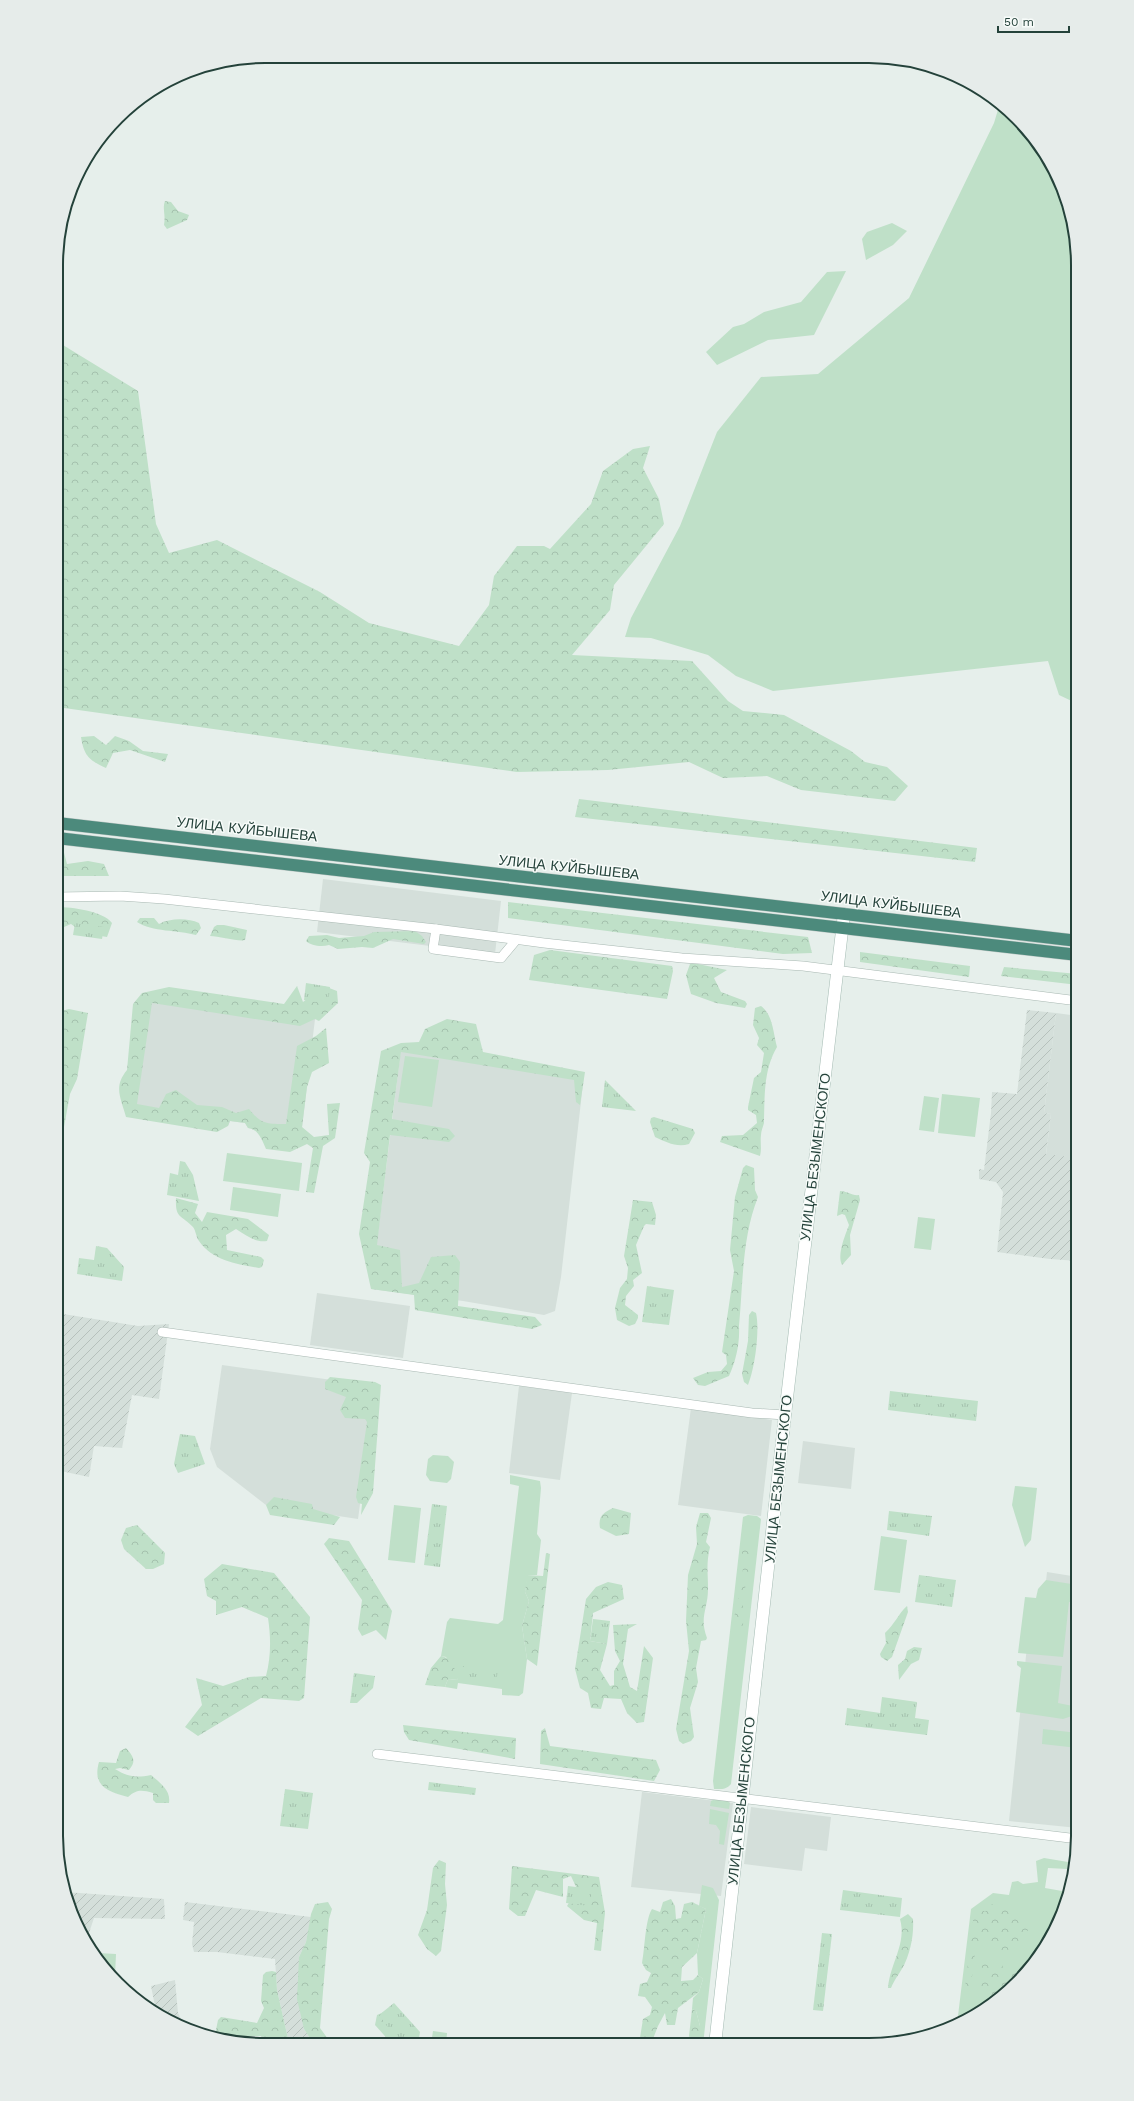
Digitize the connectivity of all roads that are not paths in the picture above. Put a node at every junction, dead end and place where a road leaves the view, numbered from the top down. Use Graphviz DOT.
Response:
graph roads {
  1 [pos="63,824"];
  2 [pos="63,839"];
  3 [pos="63,897"];
  4 [pos="844,914"];
  5 [pos="843,927"];
  6 [pos="436,929"];
  7 [pos="516,940"];
  8 [pos="1071,940"];
  9 [pos="1071,954"];
  10 [pos="838,971"];
  11 [pos="1071,1001"];
  12 [pos="162,1332"];
  13 [pos="785,1415"];
  14 [pos="377,1754"];
  15 [pos="741,1797"];
  16 [pos="1071,1838"];
  17 [pos="716,2038"];
  1 -- 4 [label="highway, УЛИЦА КУЙБЫШЕВА"];
  2 -- 5 [label="highway, УЛИЦА КУЙБЫШЕВА"];
  3 -- 6 [label="street"];
  4 -- 5 [label="main road, УЛИЦА БЕЗЫМЕНСКОГО"];
  4 -- 8 [label="highway, УЛИЦА КУЙБЫШЕВА"];
  5 -- 9 [label="highway, УЛИЦА КУЙБЫШЕВА"];
  5 -- 10 [label="main road, УЛИЦА БЕЗЫМЕНСКОГО"];
  6 -- 7 [label="street"];
  6 -- 7 [label="street"];
  7 -- 10 [label="street"];
  10 -- 11 [label="street"];
  10 -- 13 [label="main road, УЛИЦА БЕЗЫМЕНСКОГО"];
  12 -- 13 [label="street"];
  13 -- 15 [label="main road, УЛИЦА БЕЗЫМЕНСКОГО"];
  14 -- 15 [label="street"];
  15 -- 16 [label="street"];
  15 -- 17 [label="main road, УЛИЦА БЕЗЫМЕНСКОГО"];
}
